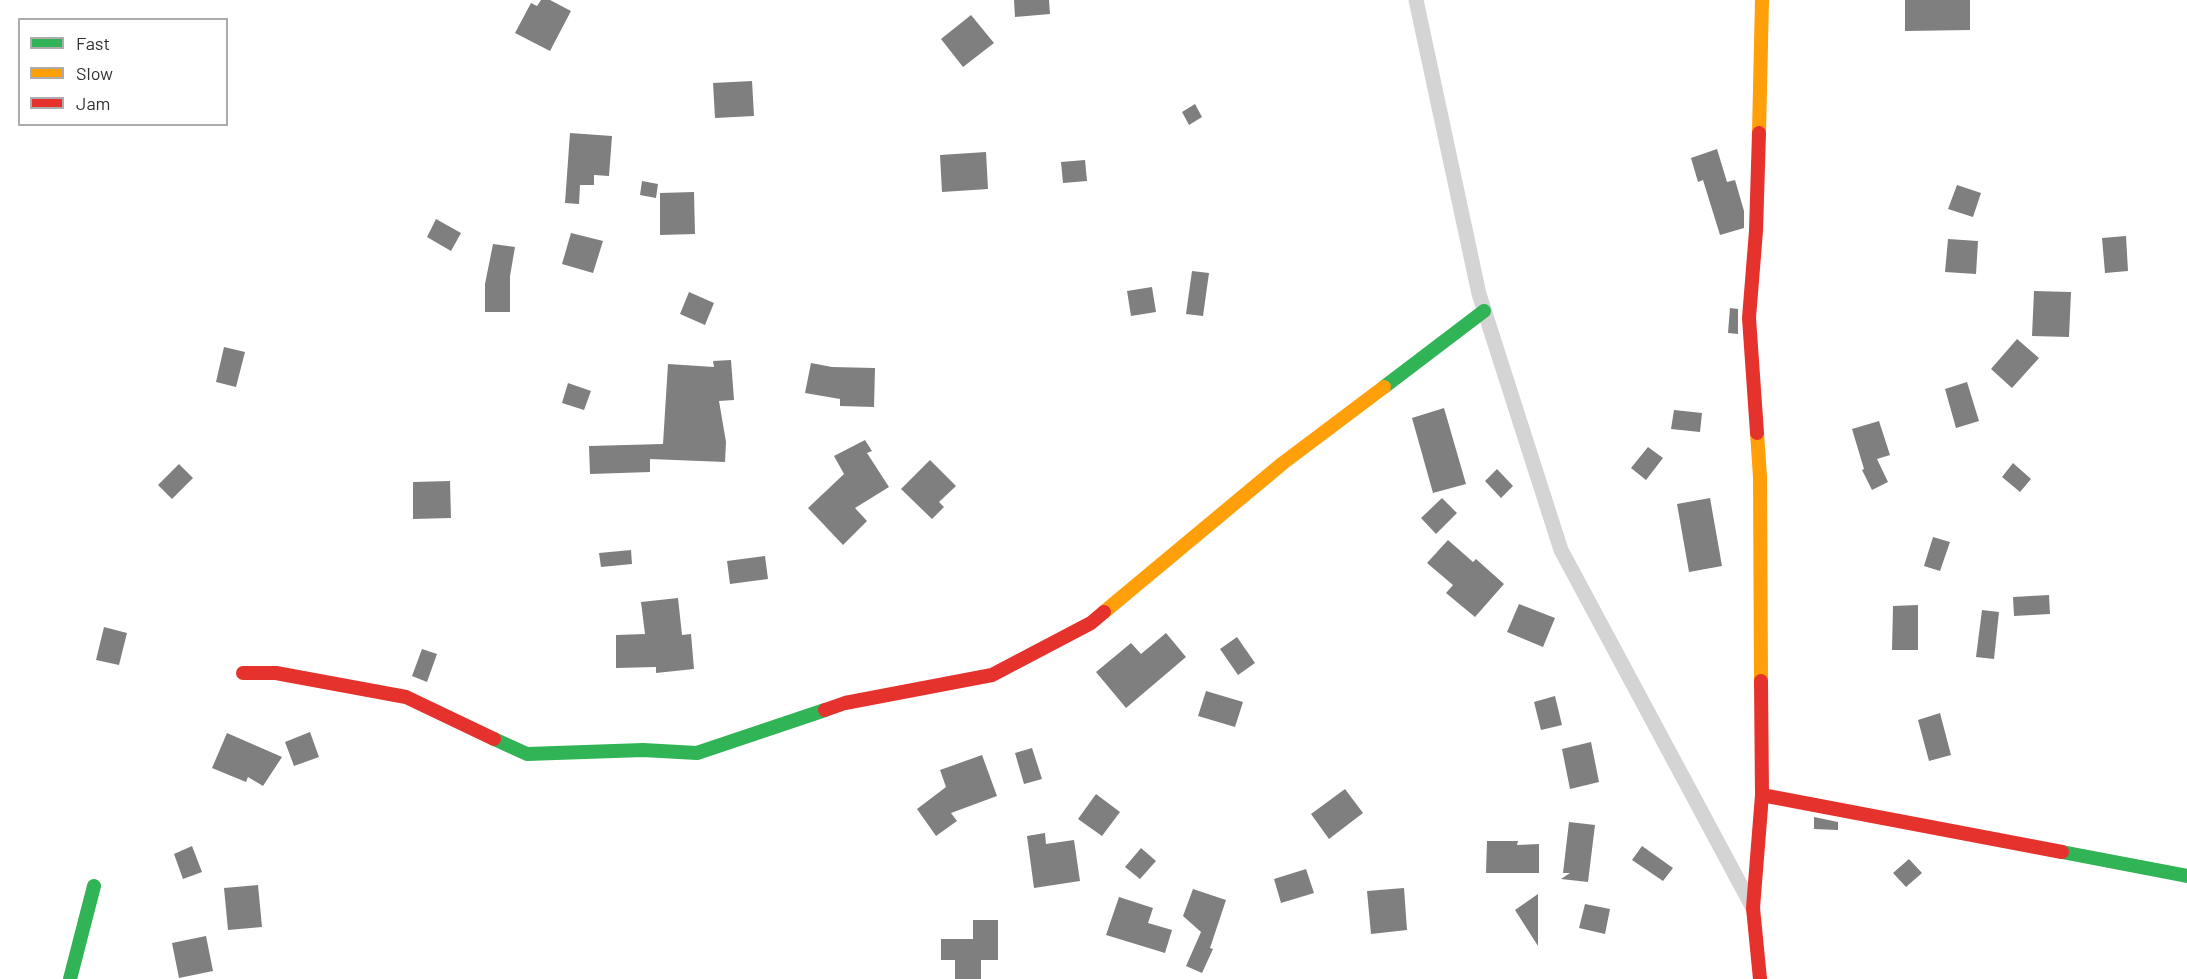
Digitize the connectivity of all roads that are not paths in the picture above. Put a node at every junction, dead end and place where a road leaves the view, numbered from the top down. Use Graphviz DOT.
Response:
graph roads {
  1 [pos="1416,0"];
  2 [pos="1762,0"];
  3 [pos="1484,311"];
  4 [pos="243,673"];
  5 [pos="1762,795"];
  6 [pos="2187,876"];
  7 [pos="94,886"];
  8 [pos="1753,908"];
  9 [pos="70,979"];
  10 [pos="1760,979"];
  1 -- 3 [label="street"];
  2 -- 5 [label="street"];
  3 -- 4 [label="street"];
  3 -- 8 [label="street"];
  5 -- 6 [label="street"];
  5 -- 8 [label="street"];
  7 -- 9 [label="street"];
  8 -- 10 [label="street"];
}
